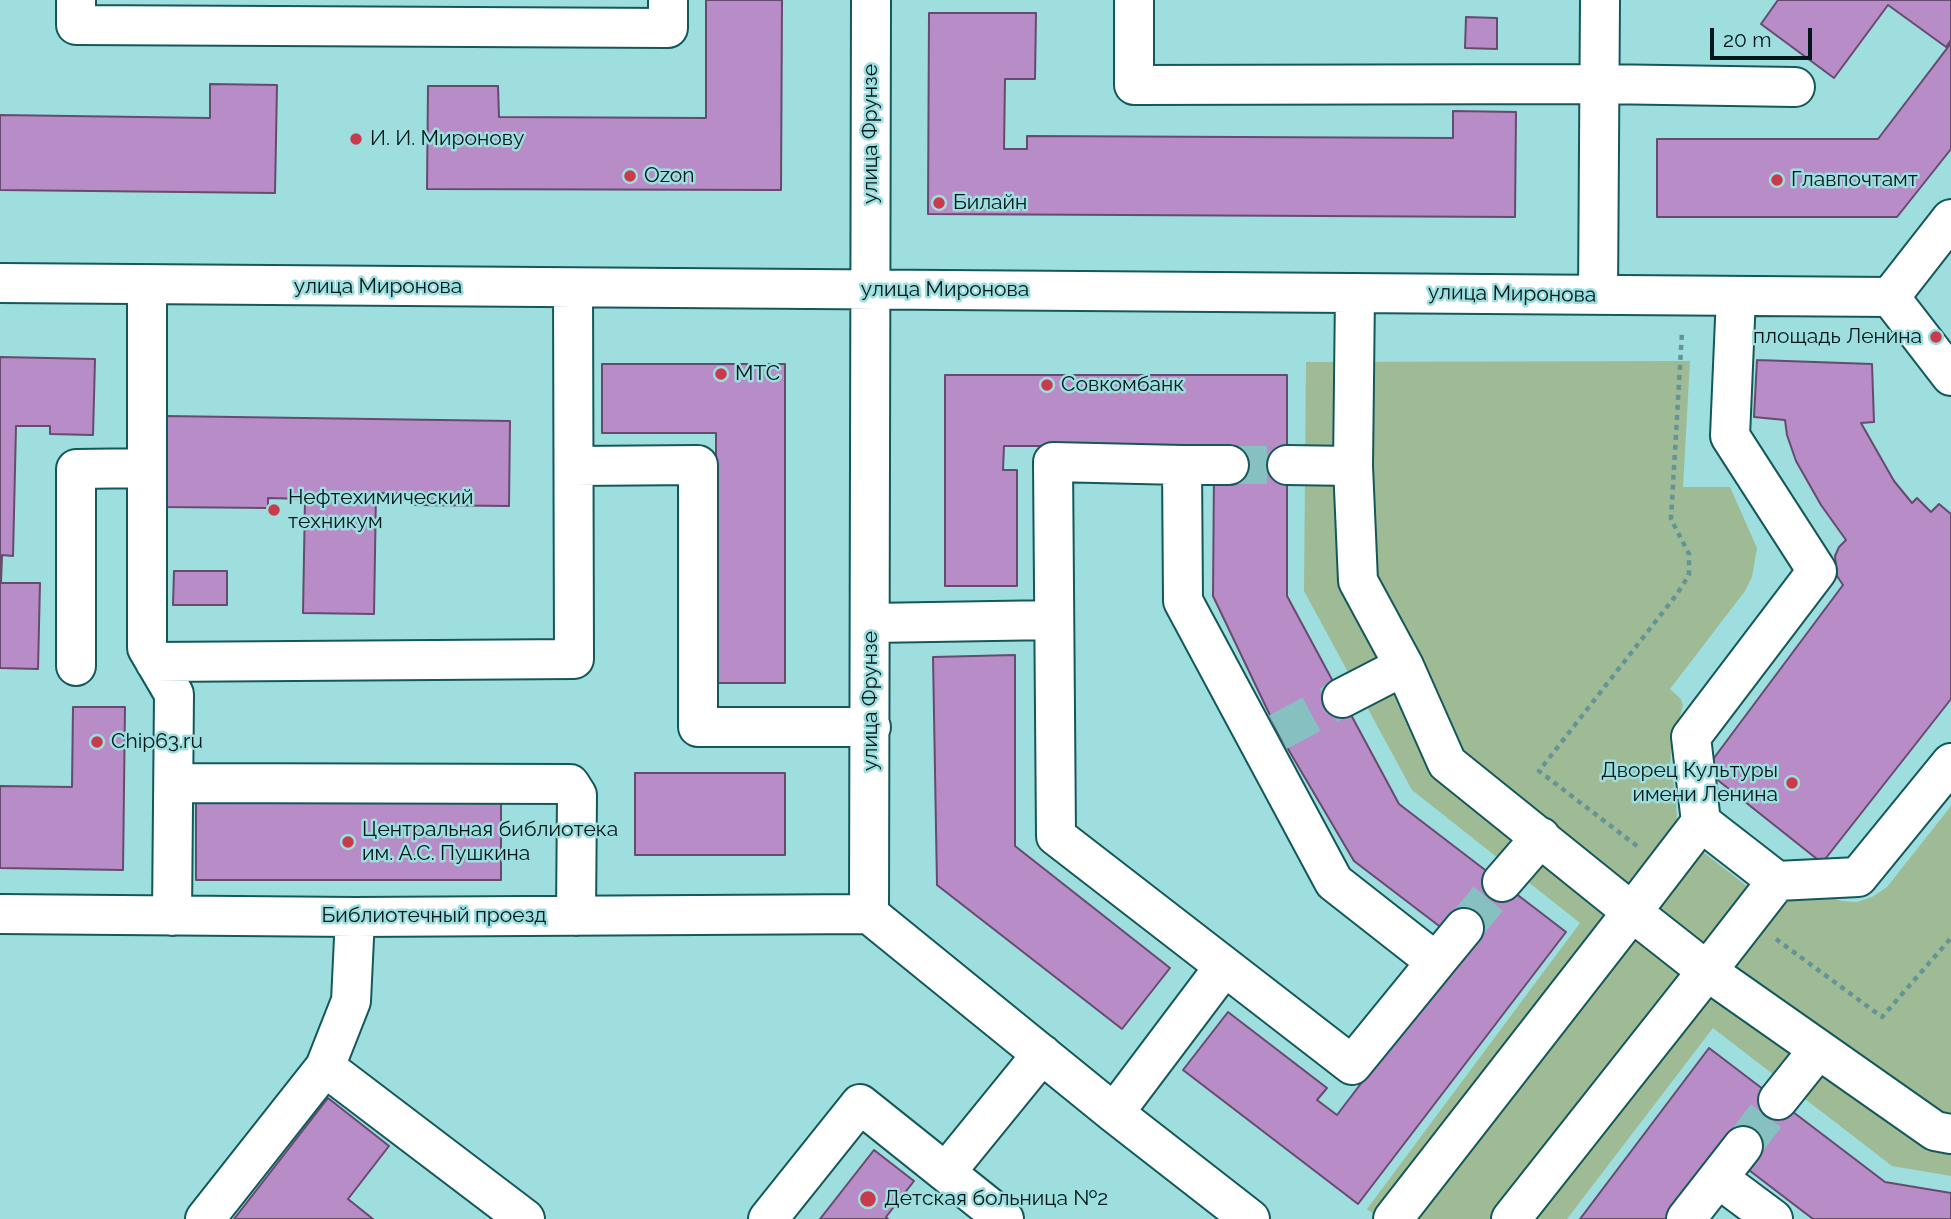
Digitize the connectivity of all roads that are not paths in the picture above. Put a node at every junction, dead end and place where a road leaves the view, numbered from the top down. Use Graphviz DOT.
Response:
graph roads {
  1 [pos="76,0"];
  2 [pos="668,0"];
  3 [pos="871,0"];
  4 [pos="1134,0"];
  5 [pos="1600,0"];
  6 [pos="1600,84"];
  7 [pos="1795,87"];
  8 [pos="1951,219"];
  9 [pos="0,283"];
  10 [pos="147,285"];
  11 [pos="573,288"];
  12 [pos="871,290"];
  13 [pos="1355,293"];
  14 [pos="1598,295"];
  15 [pos="1736,296"];
  16 [pos="1890,297"];
  17 [pos="1951,376"];
  18 [pos="1230,465"];
  19 [pos="1287,465"];
  20 [pos="573,466"];
  21 [pos="1182,466"];
  22 [pos="1353,466"];
  23 [pos="147,468"];
  24 [pos="1054,620"];
  25 [pos="871,623"];
  26 [pos="155,662"];
  27 [pos="76,666"];
  28 [pos="1404,666"];
  29 [pos="1342,698"];
  30 [pos="871,727"];
  31 [pos="1951,763"];
  32 [pos="174,783"];
  33 [pos="1701,822"];
  34 [pos="1541,837"];
  35 [pos="1777,881"];
  36 [pos="1502,882"];
  37 [pos="1632,912"];
  38 [pos="0,914"];
  39 [pos="869,914"];
  40 [pos="172,916"];
  41 [pos="576,916"];
  42 [pos="355,917"];
  43 [pos="1464,928"];
  44 [pos="1436,962"];
  45 [pos="1224,967"];
  46 [pos="1707,971"];
  47 [pos="1818,1051"];
  48 [pos="1042,1054"];
  49 [pos="325,1067"];
  50 [pos="1779,1100"];
  51 [pos="1114,1113"];
  52 [pos="1951,1134"];
  53 [pos="1743,1146"];
  54 [pos="946,1172"];
  55 [pos="1718,1178"];
  56 [pos="205,1219"];
  57 [pos="525,1219"];
  58 [pos="768,1219"];
  59 [pos="1004,1219"];
  60 [pos="1250,1219"];
  61 [pos="1393,1219"];
  62 [pos="1511,1219"];
  63 [pos="1686,1219"];
  64 [pos="1773,1219"];
  1 -- 2 [label="street"];
  3 -- 12 [label="street, улица Фрунзе"];
  4 -- 6 [label="street"];
  5 -- 6 [label="street"];
  6 -- 7 [label="street"];
  6 -- 14 [label="street"];
  8 -- 16 [label="street"];
  9 -- 10 [label="street, улица Миронова"];
  10 -- 11 [label="street, улица Миронова"];
  10 -- 23 [label="street"];
  11 -- 12 [label="street, улица Миронова"];
  11 -- 20 [label="street"];
  12 -- 13 [label="street, улица Миронова"];
  12 -- 25 [label="street, улица Фрунзе"];
  13 -- 14 [label="street, улица Миронова"];
  13 -- 22 [label="street"];
  14 -- 15 [label="street, улица Миронова"];
  15 -- 16 [label="street, улица Миронова"];
  15 -- 33 [label="street"];
  16 -- 17 [label="street"];
  18 -- 21 [label="street"];
  19 -- 22 [label="street"];
  20 -- 26 [label="street"];
  20 -- 30 [label="street"];
  21 -- 24 [label="street"];
  21 -- 44 [label="street"];
  22 -- 28 [label="street"];
  23 -- 26 [label="street"];
  23 -- 27 [label="street"];
  24 -- 25 [label="street"];
  24 -- 45 [label="street"];
  25 -- 30 [label="street, улица Фрунзе"];
  26 -- 32 [label="street"];
  28 -- 29 [label="street"];
  28 -- 34 [label="street"];
  30 -- 39 [label="street, улица Фрунзе"];
  31 -- 35 [label="street"];
  32 -- 40 [label="street"];
  32 -- 41 [label="street"];
  33 -- 35 [label="street"];
  33 -- 37 [label="street"];
  34 -- 36 [label="street"];
  34 -- 37 [label="street"];
  35 -- 46 [label="street"];
  37 -- 46 [label="street"];
  37 -- 61 [label="street"];
  38 -- 40 [label="street, Библиотечный проезд"];
  39 -- 41 [label="street, Библиотечный проезд"];
  39 -- 48 [label="street"];
  40 -- 42 [label="street, Библиотечный проезд"];
  41 -- 42 [label="street, Библиотечный проезд"];
  42 -- 49 [label="street"];
  43 -- 44 [label="street"];
  44 -- 45 [label="street"];
  45 -- 51 [label="street"];
  46 -- 47 [label="street"];
  46 -- 62 [label="street"];
  47 -- 50 [label="street"];
  47 -- 52 [label="street"];
  48 -- 51 [label="street"];
  48 -- 54 [label="street"];
  49 -- 56 [label="street"];
  49 -- 57 [label="street"];
  51 -- 60 [label="street"];
  53 -- 55 [label="street"];
  54 -- 58 [label="street"];
  54 -- 59 [label="street"];
  55 -- 63 [label="street"];
  55 -- 64 [label="street"];
}
